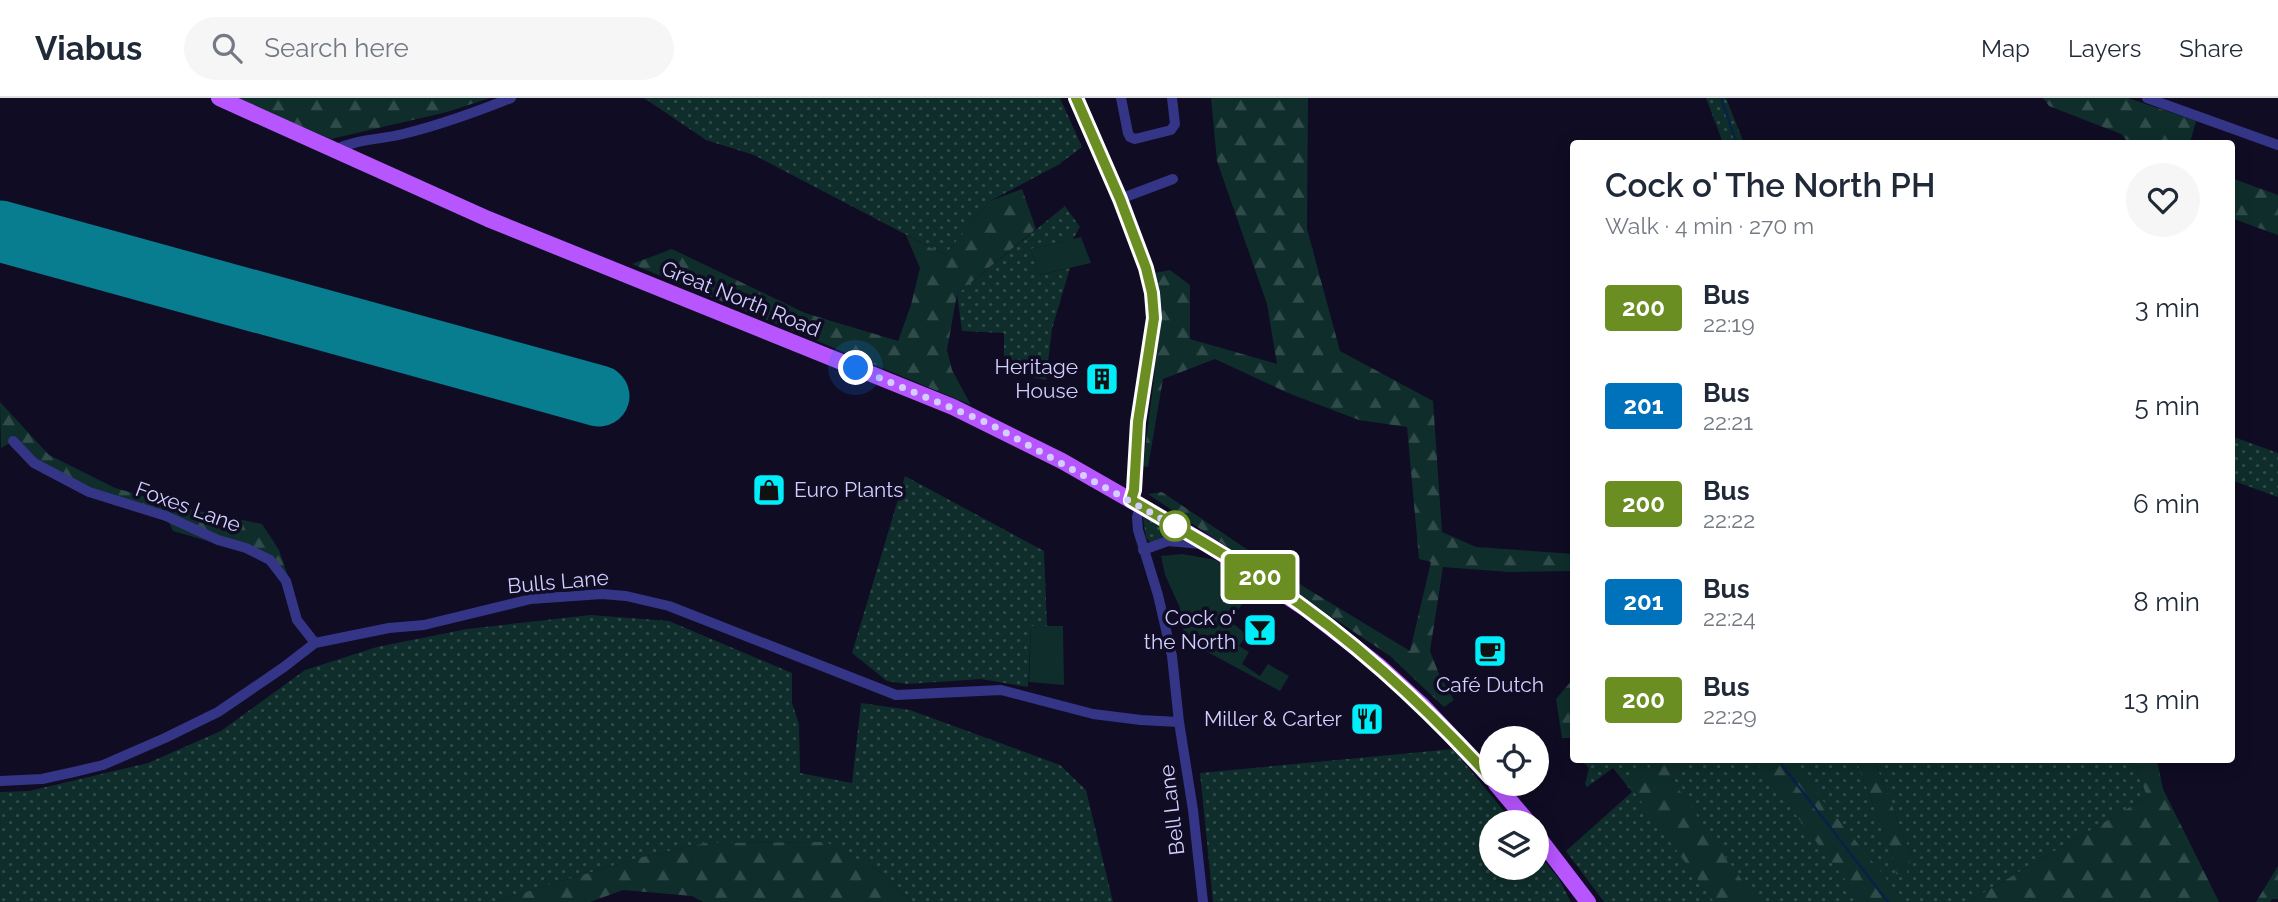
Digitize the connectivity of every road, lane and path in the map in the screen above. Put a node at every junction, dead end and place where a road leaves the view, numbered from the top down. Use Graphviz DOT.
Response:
graph roads {
  1 [pos="219,98"];
  2 [pos="511,98"];
  3 [pos="1076,98"];
  4 [pos="1121,98"];
  5 [pos="1172,98"];
  6 [pos="2147,98"];
  7 [pos="2278,145"];
  8 [pos="334,150"];
  9 [pos="1173,179"];
  10 [pos="1120,199"];
  11 [pos="13,441"];
  12 [pos="1135,503"];
  13 [pos="1207,544"];
  14 [pos="1143,550"];
  15 [pos="315,643"];
  16 [pos="1179,722"];
  17 [pos="1479,765"];
  18 [pos="0,781"];
  19 [pos="1506,796"];
  20 [pos="1518,810"];
  21 [pos="1549,851"];
  22 [pos="1203,902"];
  23 [pos="1588,902"];
  1 -- 8 [label="main road, Great North Road"];
  2 -- 8 [label="street"];
  3 -- 10 [label="street, Bell Lane"];
  4 -- 5 [label="street"];
  6 -- 7 [label="street"];
  8 -- 12 [label="main road, Great North Road"];
  9 -- 10 [label="street"];
  10 -- 12 [label="street, Bell Lane"];
  11 -- 15 [label="street, Foxes Lane"];
  12 -- 13 [label="main road, Great North Road"];
  12 -- 14 [label="street, Bell Lane"];
  13 -- 14 [label="street"];
  13 -- 17 [label="main road, Great North Road"];
  14 -- 16 [label="street, Bell Lane"];
  15 -- 16 [label="street, Bulls Lane"];
  15 -- 18 [label="street, Bulls Lane"];
  16 -- 22 [label="street, Bell Lane"];
  19 -- 20 [label="main road"];
  21 -- 23 [label="main road"];
}
